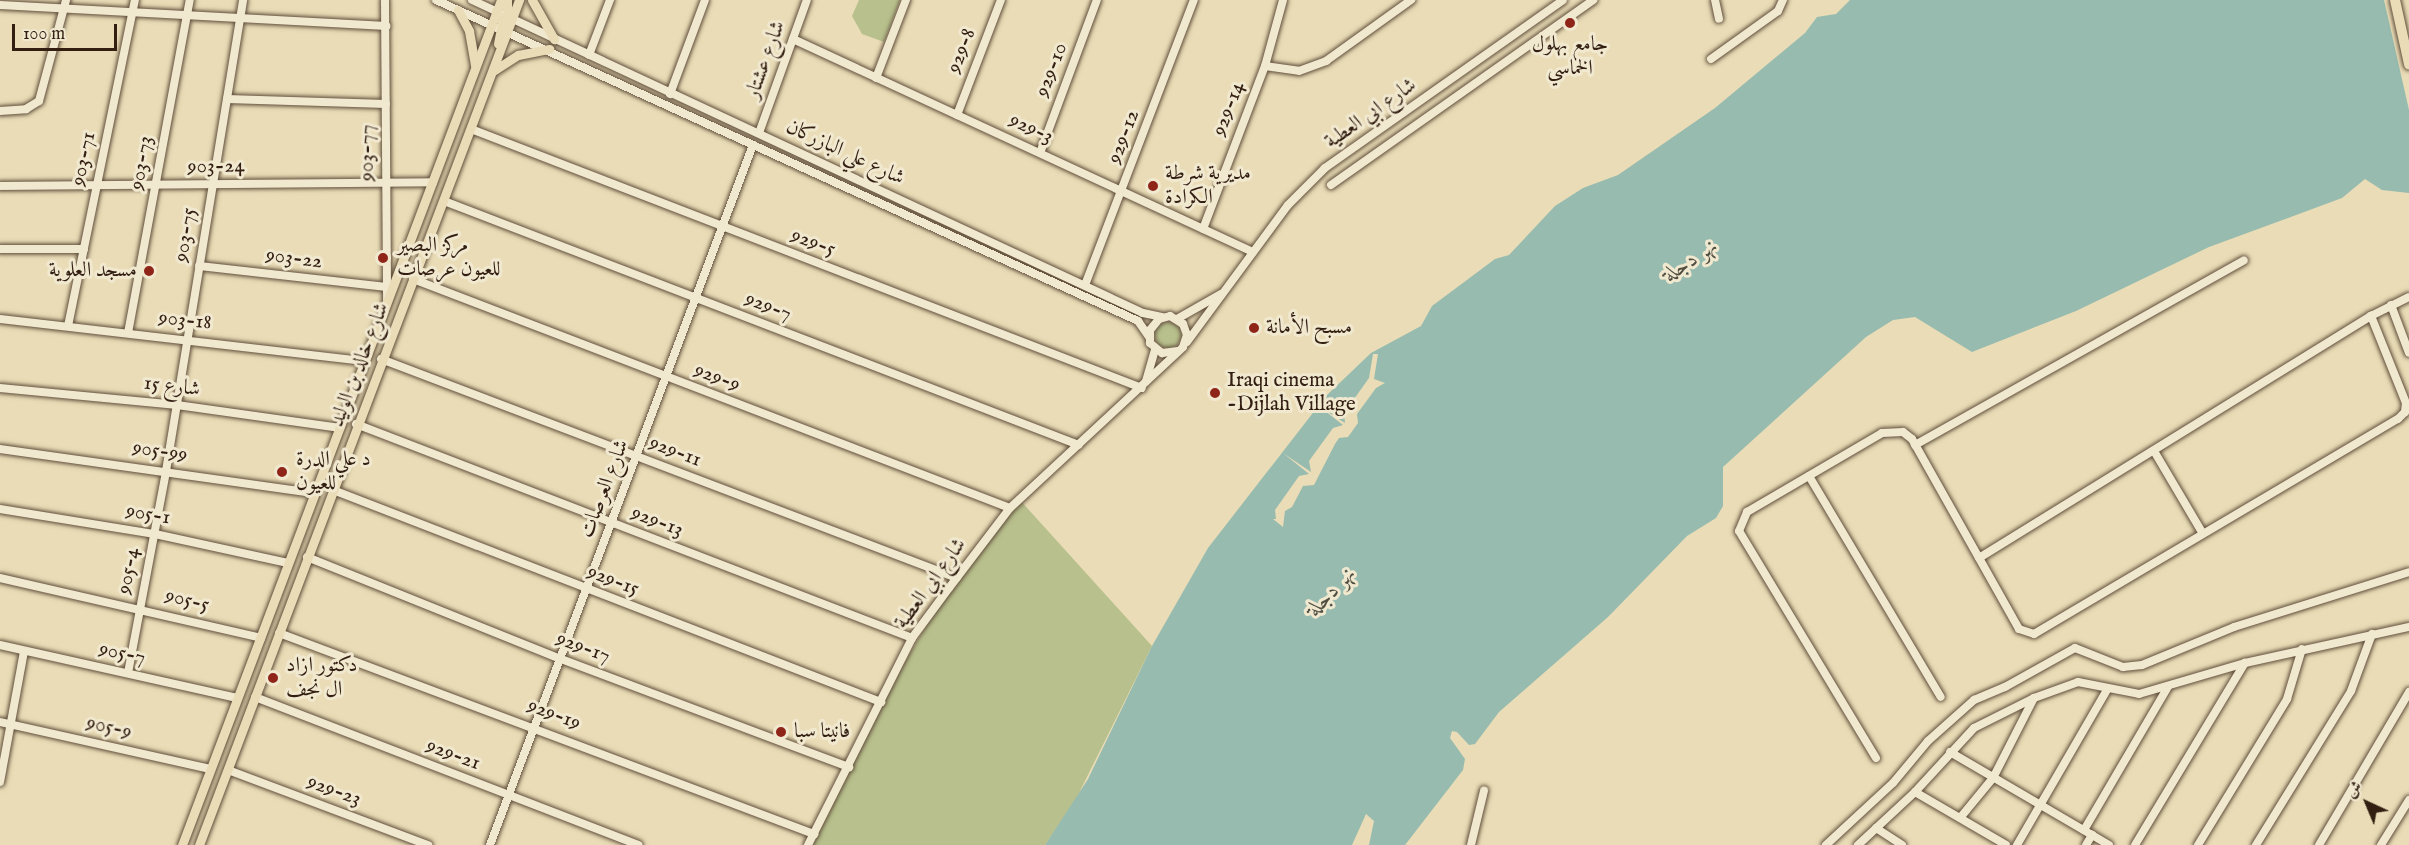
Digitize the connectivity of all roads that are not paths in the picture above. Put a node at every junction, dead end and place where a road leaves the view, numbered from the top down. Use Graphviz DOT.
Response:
graph roads {
  1 [pos="135,0"];
  2 [pos="190,0"];
  3 [pos="243,0"];
  4 [pos="385,0"];
  5 [pos="436,0"];
  6 [pos="472,0"];
  7 [pos="501,0"];
  8 [pos="507,0"];
  9 [pos="519,0"];
  10 [pos="532,0"];
  11 [pos="610,0"];
  12 [pos="705,0"];
  13 [pos="807,0"];
  14 [pos="906,0"];
  15 [pos="1001,0"];
  16 [pos="1097,0"];
  17 [pos="1194,0"];
  18 [pos="1283,0"];
  19 [pos="1411,0"];
  20 [pos="1563,0"];
  21 [pos="1593,0"];
  22 [pos="1715,0"];
  23 [pos="1783,0"];
  24 [pos="2395,0"];
  25 [pos="1553,3"];
  26 [pos="65,4"];
  27 [pos="0,5"];
  28 [pos="458,10"];
  29 [pos="496,11"];
  30 [pos="133,12"];
  31 [pos="187,15"];
  32 [pos="510,17"];
  33 [pos="240,18"];
  34 [pos="1719,19"];
  35 [pos="490,25"];
  36 [pos="386,26"];
  37 [pos="505,31"];
  38 [pos="554,39"];
  39 [pos="793,39"];
  40 [pos="549,49"];
  41 [pos="589,55"];
  42 [pos="1711,59"];
  43 [pos="2409,64"];
  44 [pos="475,66"];
  45 [pos="1265,66"];
  46 [pos="492,73"];
  47 [pos="876,78"];
  48 [pos="670,94"];
  49 [pos="228,99"];
  50 [pos="386,104"];
  51 [pos="0,111"];
  52 [pos="957,115"];
  53 [pos="1392,120"];
  54 [pos="471,129"];
  55 [pos="759,133"];
  56 [pos="1402,135"];
  57 [pos="753,145"];
  58 [pos="1040,153"];
  59 [pos="433,182"];
  60 [pos="385,183"];
  61 [pos="213,185"];
  62 [pos="1331,185"];
  63 [pos="0,186"];
  64 [pos="97,186"];
  65 [pos="156,186"];
  66 [pos="1123,191"];
  67 [pos="444,201"];
  68 [pos="723,228"];
  69 [pos="1203,229"];
  70 [pos="0,249"];
  71 [pos="84,249"];
  72 [pos="1253,252"];
  73 [pos="2244,260"];
  74 [pos="199,266"];
  75 [pos="413,279"];
  76 [pos="1085,285"];
  77 [pos="385,287"];
  78 [pos="1229,288"];
  79 [pos="2409,297"];
  80 [pos="696,299"];
  81 [pos="2391,305"];
  82 [pos="387,306"];
  83 [pos="2371,315"];
  84 [pos="1162,317"];
  85 [pos="0,319"];
  86 [pos="1178,319"];
  87 [pos="68,326"];
  88 [pos="128,333"];
  89 [pos="1149,337"];
  90 [pos="187,339"];
  91 [pos="1181,348"];
  92 [pos="1155,349"];
  93 [pos="2409,353"];
  94 [pos="381,359"];
  95 [pos="365,361"];
  96 [pos="666,378"];
  97 [pos="0,388"];
  98 [pos="1142,388"];
  99 [pos="177,405"];
  100 [pos="356,424"];
  101 [pos="340,428"];
  102 [pos="1079,445"];
  103 [pos="1915,445"];
  104 [pos="0,449"];
  105 [pos="2154,451"];
  106 [pos="637,456"];
  107 [pos="166,471"];
  108 [pos="1809,476"];
  109 [pos="333,490"];
  110 [pos="315,494"];
  111 [pos="1010,508"];
  112 [pos="0,509"];
  113 [pos="611,524"];
  114 [pos="155,534"];
  115 [pos="2203,534"];
  116 [pos="307,557"];
  117 [pos="1979,558"];
  118 [pos="288,563"];
  119 [pos="2409,572"];
  120 [pos="0,578"];
  121 [pos="957,578"];
  122 [pos="586,590"];
  123 [pos="140,608"];
  124 [pos="2409,627"];
  125 [pos="279,633"];
  126 [pos="2372,634"];
  127 [pos="261,638"];
  128 [pos="912,638"];
  129 [pos="0,645"];
  130 [pos="2302,649"];
  131 [pos="24,651"];
  132 [pos="561,659"];
  133 [pos="2245,663"];
  134 [pos="128,673"];
  135 [pos="2168,687"];
  136 [pos="2107,690"];
  137 [pos="2409,692"];
  138 [pos="1941,697"];
  139 [pos="237,698"];
  140 [pos="255,698"];
  141 [pos="2034,698"];
  142 [pos="881,702"];
  143 [pos="0,722"];
  144 [pos="11,723"];
  145 [pos="535,726"];
  146 [pos="1950,753"];
  147 [pos="1876,758"];
  148 [pos="849,766"];
  149 [pos="210,770"];
  150 [pos="228,770"];
  151 [pos="1994,778"];
  152 [pos="0,782"];
  153 [pos="1484,791"];
  154 [pos="1915,792"];
  155 [pos="509,796"];
  156 [pos="2409,800"];
  157 [pos="2040,805"];
  158 [pos="1960,818"];
  159 [pos="1876,828"];
  160 [pos="2084,830"];
  161 [pos="814,834"];
  162 [pos="2092,835"];
  163 [pos="182,845"];
  164 [pos="199,845"];
  165 [pos="428,845"];
  166 [pos="490,845"];
  167 [pos="638,845"];
  168 [pos="808,845"];
  169 [pos="1471,845"];
  170 [pos="1826,845"];
  171 [pos="1858,845"];
  172 [pos="1902,845"];
  173 [pos="2006,845"];
  174 [pos="2017,845"];
  175 [pos="2086,845"];
  176 [pos="2109,845"];
  177 [pos="2135,845"];
  178 [pos="2198,845"];
  179 [pos="2256,845"];
  180 [pos="2319,845"];
  181 [pos="2381,845"];
  1 -- 30 [label="street, 903-71"];
  2 -- 31 [label="street, 903-73"];
  3 -- 33 [label="street, 903-75"];
  4 -- 36 [label="street, 903-77"];
  5 -- 28 [label="street, شارع علي البازركان"];
  6 -- 29 [label="street, شارع علي البازركان"];
  7 -- 29 [label="main road, شارع خالد بن الوليد"];
  8 -- 32 [label="main road"];
  9 -- 32 [label="main road"];
  10 -- 38 [label="main road"];
  11 -- 41 [label="street"];
  12 -- 48 [label="street"];
  13 -- 39 [label="street, شارع عشتار"];
  14 -- 47 [label="street"];
  15 -- 52 [label="street, 929-8"];
  16 -- 58 [label="street, 929-10"];
  17 -- 66 [label="street, 929-12"];
  18 -- 45 [label="street, 929-14"];
  19 -- 45 [label="street"];
  20 -- 25 [label="street, شارع ابي العطية"];
  21 -- 56 [label="street"];
  22 -- 34 [label="street"];
  23 -- 42 [label="street"];
  24 -- 43 [label="highway"];
  25 -- 53 [label="street, شارع ابي العطية"];
  26 -- 27 [label="street"];
  26 -- 30 [label="street"];
  26 -- 51 [label="street"];
  28 -- 35 [label="street, شارع علي البازركان"];
  28 -- 44 [label="main road"];
  29 -- 32 [label="street, شارع علي البازركان"];
  29 -- 35 [label="main road, شارع خالد بن الوليد"];
  29 -- 37 [label="main road"];
  30 -- 31 [label="street"];
  30 -- 64 [label="street, 903-71"];
  31 -- 33 [label="street"];
  31 -- 65 [label="street, 903-73"];
  32 -- 37 [label="main road"];
  32 -- 38 [label="street, شارع علي البازركان"];
  33 -- 36 [label="street"];
  33 -- 49 [label="street, 903-75"];
  35 -- 37 [label="street, شارع علي البازركان"];
  35 -- 44 [label="main road, شارع خالد بن الوليد"];
  36 -- 50 [label="street, 903-77"];
  37 -- 40 [label="street, شارع علي البازركان"];
  37 -- 46 [label="main road, شارع خالد بن الوليد"];
  38 -- 41 [label="street, شارع علي البازركان"];
  39 -- 47 [label="street, 929-3"];
  39 -- 55 [label="street, شارع عشتار"];
  40 -- 46 [label="main road"];
  40 -- 57 [label="street, شارع علي البازركان"];
  41 -- 48 [label="street, شارع علي البازركان"];
  44 -- 59 [label="main road, شارع خالد بن الوليد"];
  45 -- 69 [label="street, 929-14"];
  46 -- 54 [label="main road, شارع خالد بن الوليد"];
  47 -- 52 [label="street, 929-3"];
  48 -- 55 [label="street, شارع علي البازركان"];
  49 -- 50 [label="street"];
  49 -- 61 [label="street, 903-75"];
  50 -- 60 [label="street, 903-77"];
  52 -- 58 [label="street, 929-3"];
  53 -- 56 [label="street"];
  53 -- 72 [label="street, شارع ابي العطية"];
  54 -- 67 [label="main road, شارع خالد بن الوليد"];
  54 -- 68 [label="street, 929-5"];
  55 -- 76 [label="street, شارع علي البازركان"];
  56 -- 62 [label="street"];
  57 -- 68 [label="street, شارع العرصات"];
  57 -- 89 [label="street, شارع علي البازركان"];
  58 -- 66 [label="street, 929-3"];
  59 -- 60 [label="street, 903-24"];
  59 -- 82 [label="main road, شارع خالد بن الوليد"];
  60 -- 61 [label="street, 903-24"];
  60 -- 77 [label="street, 903-77"];
  61 -- 65 [label="street, 903-24"];
  61 -- 74 [label="street, 903-75"];
  63 -- 64 [label="street, 903-24"];
  64 -- 65 [label="street, 903-24"];
  64 -- 71 [label="street, 903-71"];
  65 -- 88 [label="street, 903-73"];
  66 -- 69 [label="street, 929-3"];
  66 -- 76 [label="street, 929-12"];
  67 -- 75 [label="main road, شارع خالد بن الوليد"];
  67 -- 80 [label="street, 929-7"];
  68 -- 80 [label="street, شارع العرصات"];
  68 -- 98 [label="street, 929-5"];
  69 -- 72 [label="street, 929-3"];
  70 -- 71 [label="street"];
  71 -- 87 [label="street, 903-71"];
  72 -- 78 [label="street, شارع ابي العطية"];
  73 -- 103 [label="street"];
  74 -- 77 [label="street, 903-22"];
  74 -- 90 [label="street, 903-75"];
  75 -- 94 [label="main road, شارع خالد بن الوليد"];
  75 -- 96 [label="street, 929-9"];
  76 -- 84 [label="street, شارع علي البازركان"];
  77 -- 82 [label="street, 903-77"];
  78 -- 86 [label="street, شارع ابي العطية"];
  78 -- 91 [label="street, شارع ابي العطية"];
  79 -- 81 [label="street"];
  80 -- 96 [label="street, شارع العرصات"];
  80 -- 102 [label="street, 929-7"];
  81 -- 83 [label="street"];
  81 -- 93 [label="street"];
  82 -- 95 [label="main road, شارع خالد بن الوليد"];
  83 -- 105 [label="street"];
  83 -- 115 [label="street"];
  84 -- 86 [label="street"];
  84 -- 89 [label="street"];
  85 -- 87 [label="street, 903-18"];
  86 -- 91 [label="street"];
  87 -- 88 [label="street, 903-18"];
  88 -- 90 [label="street, 903-18"];
  89 -- 92 [label="street"];
  90 -- 95 [label="street, 903-18"];
  90 -- 99 [label="street, 903-75"];
  91 -- 92 [label="street"];
  91 -- 98 [label="street, شارع ابي العطية"];
  92 -- 98 [label="street, شارع ابي العطية"];
  94 -- 100 [label="main road, شارع خالد بن الوليد"];
  94 -- 106 [label="street, 929-11"];
  95 -- 101 [label="main road, شارع خالد بن الوليد"];
  96 -- 106 [label="street, شارع العرصات"];
  96 -- 111 [label="street, 929-9"];
  97 -- 99 [label="street, شارع 15"];
  98 -- 102 [label="street, شارع ابي العطية"];
  99 -- 101 [label="street, شارع 15"];
  99 -- 107 [label="street, 905-4"];
  100 -- 109 [label="main road, شارع خالد بن الوليد"];
  100 -- 113 [label="street, 929-13"];
  101 -- 110 [label="main road, شارع خالد بن الوليد"];
  102 -- 111 [label="street, شارع ابي العطية"];
  103 -- 108 [label="street"];
  103 -- 117 [label="street"];
  104 -- 107 [label="street, 905-99"];
  105 -- 115 [label="street"];
  105 -- 117 [label="street"];
  106 -- 113 [label="street, شارع العرصات"];
  106 -- 121 [label="street, 929-11"];
  107 -- 110 [label="street, 905-99"];
  107 -- 114 [label="street, 905-4"];
  108 -- 138 [label="street"];
  108 -- 147 [label="street"];
  109 -- 116 [label="main road, شارع خالد بن الوليد"];
  109 -- 122 [label="street, 929-15"];
  110 -- 118 [label="main road, شارع خالد بن الوليد"];
  111 -- 121 [label="street, شارع ابي العطية"];
  112 -- 114 [label="street, 905-1"];
  113 -- 122 [label="street, شارع العرصات"];
  113 -- 128 [label="street, 929-13"];
  114 -- 118 [label="street, 905-1"];
  114 -- 123 [label="street, 905-4"];
  115 -- 117 [label="street"];
  116 -- 125 [label="main road, شارع خالد بن الوليد"];
  116 -- 132 [label="street, 929-17"];
  118 -- 127 [label="main road, شارع خالد بن الوليد"];
  119 -- 170 [label="street"];
  120 -- 123 [label="street, 905-5"];
  121 -- 128 [label="street, شارع ابي العطية"];
  122 -- 132 [label="street, شارع العرصات"];
  122 -- 142 [label="street, 929-15"];
  123 -- 127 [label="street, 905-5"];
  123 -- 134 [label="street, 905-4"];
  124 -- 126 [label="street"];
  125 -- 140 [label="main road, شارع خالد بن الوليد"];
  125 -- 145 [label="street, 929-19"];
  126 -- 130 [label="street"];
  126 -- 179 [label="street"];
  127 -- 139 [label="main road, شارع خالد بن الوليد"];
  128 -- 142 [label="street, شارع ابي العطية"];
  129 -- 131 [label="street, 905-7"];
  130 -- 133 [label="street"];
  130 -- 178 [label="street"];
  131 -- 134 [label="street, 905-7"];
  131 -- 144 [label="street"];
  132 -- 145 [label="street, شارع العرصات"];
  132 -- 148 [label="street, 929-17"];
  133 -- 135 [label="street"];
  133 -- 177 [label="street"];
  134 -- 139 [label="street, 905-7"];
  135 -- 136 [label="street"];
  135 -- 160 [label="street"];
  136 -- 141 [label="street"];
  136 -- 157 [label="street"];
  137 -- 180 [label="street"];
  139 -- 149 [label="main road, شارع خالد بن الوليد"];
  140 -- 150 [label="main road, شارع خالد بن الوليد"];
  140 -- 155 [label="street, 929-21"];
  141 -- 146 [label="street"];
  141 -- 151 [label="street"];
  142 -- 148 [label="street, شارع ابي العطية"];
  143 -- 144 [label="street, 905-9"];
  144 -- 149 [label="street, 905-9"];
  144 -- 152 [label="street"];
  145 -- 155 [label="street, شارع العرصات"];
  145 -- 161 [label="street, 929-19"];
  146 -- 151 [label="street"];
  146 -- 154 [label="street"];
  148 -- 161 [label="street, شارع ابي العطية"];
  149 -- 163 [label="main road, شارع خالد بن الوليد"];
  150 -- 164 [label="main road, شارع خالد بن الوليد"];
  150 -- 165 [label="street, 929-23"];
  151 -- 157 [label="street"];
  151 -- 158 [label="street"];
  153 -- 169 [label="street"];
  154 -- 158 [label="street"];
  154 -- 159 [label="street"];
  155 -- 166 [label="street, شارع العرصات"];
  155 -- 167 [label="street, 929-21"];
  156 -- 181 [label="street"];
  157 -- 160 [label="street"];
  157 -- 174 [label="street"];
  158 -- 173 [label="street"];
  159 -- 171 [label="street"];
  159 -- 172 [label="street"];
  160 -- 162 [label="street"];
  161 -- 168 [label="street, شارع ابي العطية"];
  162 -- 175 [label="street"];
  162 -- 176 [label="street"];
}
